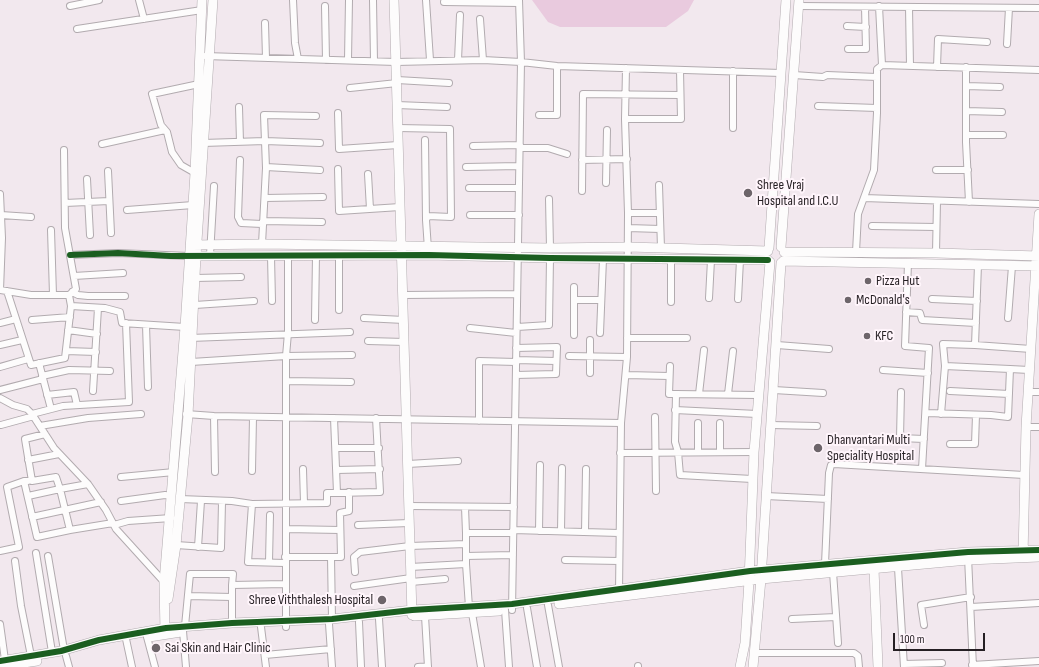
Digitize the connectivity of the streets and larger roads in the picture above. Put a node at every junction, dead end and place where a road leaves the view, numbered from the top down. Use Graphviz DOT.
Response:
graph roads {
  1 [pos="99,0"];
  2 [pos="139,0"];
  3 [pos="202,0"];
  4 [pos="213,0"];
  5 [pos="293,0"];
  6 [pos="349,0"];
  7 [pos="373,0"];
  8 [pos="394,0"];
  9 [pos="426,0"];
  10 [pos="786,0"];
  11 [pos="998,0"];
  12 [pos="444,2"];
  13 [pos="519,2"];
  14 [pos="799,3"];
  15 [pos="875,4"];
  16 [pos="70,6"];
  17 [pos="325,6"];
  18 [pos="865,7"];
  19 [pos="908,7"];
  20 [pos="998,8"];
  21 [pos="1009,8"];
  22 [pos="1039,8"];
  23 [pos="202,10"];
  24 [pos="460,15"];
  25 [pos="144,18"];
  26 [pos="480,19"];
  27 [pos="265,23"];
  28 [pos="847,26"];
  29 [pos="866,26"];
  30 [pos="77,29"];
  31 [pos="987,42"];
  32 [pos="1006,44"];
  33 [pos="848,49"];
  34 [pos="204,56"];
  35 [pos="266,58"];
  36 [pos="298,59"];
  37 [pos="326,60"];
  38 [pos="348,60"];
  39 [pos="430,60"];
  40 [pos="458,60"];
  41 [pos="483,60"];
  42 [pos="374,61"];
  43 [pos="396,62"];
  44 [pos="521,62"];
  45 [pos="882,65"];
  46 [pos="557,66"];
  47 [pos="910,66"];
  48 [pos="937,66"];
  49 [pos="626,68"];
  50 [pos="966,68"];
  51 [pos="680,70"];
  52 [pos="1039,70"];
  53 [pos="733,71"];
  54 [pos="781,73"];
  55 [pos="794,75"];
  56 [pos="877,77"];
  57 [pos="397,81"];
  58 [pos="450,83"];
  59 [pos="199,84"];
  60 [pos="966,86"];
  61 [pos="1000,87"];
  62 [pos="350,88"];
  63 [pos="680,95"];
  64 [pos="625,96"];
  65 [pos="397,105"];
  66 [pos="818,106"];
  67 [pos="239,107"];
  68 [pos="447,107"];
  69 [pos="877,108"];
  70 [pos="966,111"];
  71 [pos="1002,112"];
  72 [pos="338,113"];
  73 [pos="539,115"];
  74 [pos="316,116"];
  75 [pos="625,119"];
  76 [pos="398,128"];
  77 [pos="733,128"];
  78 [pos="165,130"];
  79 [pos="607,130"];
  80 [pos="966,135"];
  81 [pos="1002,135"];
  82 [pos="425,140"];
  83 [pos="265,141"];
  84 [pos="240,142"];
  85 [pos="203,143"];
  86 [pos="320,143"];
  87 [pos="102,144"];
  88 [pos="398,146"];
  89 [pos="473,146"];
  90 [pos="520,146"];
  91 [pos="64,150"];
  92 [pos="567,154"];
  93 [pos="627,159"];
  94 [pos="240,160"];
  95 [pos="582,160"];
  96 [pos="605,160"];
  97 [pos="266,166"];
  98 [pos="519,166"];
  99 [pos="466,167"];
  100 [pos="320,170"];
  101 [pos="338,170"];
  102 [pos="936,170"];
  103 [pos="968,170"];
  104 [pos="108,171"];
  105 [pos="195,173"];
  106 [pos="368,174"];
  107 [pos="87,179"];
  108 [pos="606,183"];
  109 [pos="659,185"];
  110 [pos="214,186"];
  111 [pos="469,188"];
  112 [pos="519,188"];
  113 [pos="582,191"];
  114 [pos="0,194"];
  115 [pos="323,196"];
  116 [pos="265,198"];
  117 [pos="864,198"];
  118 [pos="549,199"];
  119 [pos="88,201"];
  120 [pos="109,201"];
  121 [pos="937,201"];
  122 [pos="969,202"];
  123 [pos="64,203"];
  124 [pos="1039,204"];
  125 [pos="193,205"];
  126 [pos="400,207"];
  127 [pos="370,209"];
  128 [pos="127,210"];
  129 [pos="628,213"];
  130 [pos="659,213"];
  131 [pos="1039,214"];
  132 [pos="1,215"];
  133 [pos="470,215"];
  134 [pos="519,215"];
  135 [pos="31,217"];
  136 [pos="1039,218"];
  137 [pos="426,220"];
  138 [pos="262,222"];
  139 [pos="322,222"];
  140 [pos="872,226"];
  141 [pos="936,227"];
  142 [pos="628,228"];
  143 [pos="660,229"];
  144 [pos="51,230"];
  145 [pos="111,233"];
  146 [pos="90,235"];
  147 [pos="210,244"];
  148 [pos="262,244"];
  149 [pos="193,245"];
  150 [pos="518,247"];
  151 [pos="628,247"];
  152 [pos="550,248"];
  153 [pos="661,248"];
  154 [pos="401,251"];
  155 [pos="428,251"];
  156 [pos="856,252"];
  157 [pos="936,253"];
  158 [pos="70,255"];
  159 [pos="210,255"];
  160 [pos="316,255"];
  161 [pos="769,255"];
  162 [pos="193,256"];
  163 [pos="271,256"];
  164 [pos="288,256"];
  165 [pos="339,256"];
  166 [pos="782,256"];
  167 [pos="1038,256"];
  168 [pos="518,258"];
  169 [pos="550,258"];
  170 [pos="628,258"];
  171 [pos="603,259"];
  172 [pos="671,260"];
  173 [pos="711,260"];
  174 [pos="740,260"];
  175 [pos="908,263"];
  176 [pos="978,265"];
  177 [pos="1012,266"];
  178 [pos="1037,266"];
  179 [pos="123,273"];
  180 [pos="74,276"];
  181 [pos="241,277"];
  182 [pos="195,278"];
  183 [pos="574,287"];
  184 [pos="0,290"];
  185 [pos="7,291"];
  186 [pos="71,294"];
  187 [pos="517,294"];
  188 [pos="53,295"];
  189 [pos="403,295"];
  190 [pos="125,296"];
  191 [pos="709,298"];
  192 [pos="738,298"];
  193 [pos="932,299"];
  194 [pos="574,300"];
  195 [pos="601,300"];
  196 [pos="254,301"];
  197 [pos="272,301"];
  198 [pos="977,301"];
  199 [pos="671,302"];
  200 [pos="195,304"];
  201 [pos="71,306"];
  202 [pos="98,308"];
  203 [pos="339,310"];
  204 [pos="906,312"];
  205 [pos="70,317"];
  206 [pos="364,318"];
  207 [pos="1008,318"];
  208 [pos="16,319"];
  209 [pos="1036,319"];
  210 [pos="32,320"];
  211 [pos="316,320"];
  212 [pos="404,320"];
  213 [pos="0,322"];
  214 [pos="976,323"];
  215 [pos="126,324"];
  216 [pos="146,325"];
  217 [pos="470,328"];
  218 [pos="68,330"];
  219 [pos="516,330"];
  220 [pos="350,332"];
  221 [pos="288,333"];
  222 [pos="600,333"];
  223 [pos="97,334"];
  224 [pos="187,334"];
  225 [pos="574,336"];
  226 [pos="627,338"];
  227 [pos="687,338"];
  228 [pos="22,340"];
  229 [pos="590,340"];
  230 [pos="368,341"];
  231 [pos="404,342"];
  232 [pos="0,345"];
  233 [pos="777,345"];
  234 [pos="974,345"];
  235 [pos="516,348"];
  236 [pos="829,349"];
  237 [pos="1031,349"];
  238 [pos="704,350"];
  239 [pos="66,351"];
  240 [pos="733,351"];
  241 [pos="96,352"];
  242 [pos="352,355"];
  243 [pos="286,356"];
  244 [pos="569,356"];
  245 [pos="591,357"];
  246 [pos="627,357"];
  247 [pos="28,359"];
  248 [pos="516,361"];
  249 [pos="556,361"];
  250 [pos="191,362"];
  251 [pos="39,363"];
  252 [pos="670,366"];
  253 [pos="945,366"];
  254 [pos="0,367"];
  255 [pos="1010,369"];
  256 [pos="95,370"];
  257 [pos="883,370"];
  258 [pos="1029,370"];
  259 [pos="110,371"];
  260 [pos="928,372"];
  261 [pos="590,373"];
  262 [pos="516,375"];
  263 [pos="626,375"];
  264 [pos="669,376"];
  265 [pos="43,378"];
  266 [pos="286,382"];
  267 [pos="351,382"];
  268 [pos="148,387"];
  269 [pos="0,390"];
  270 [pos="774,390"];
  271 [pos="93,391"];
  272 [pos="950,391"];
  273 [pos="901,392"];
  274 [pos="1028,392"];
  275 [pos="1039,392"];
  276 [pos="676,394"];
  277 [pos="699,394"];
  278 [pos="728,394"];
  279 [pos="824,394"];
  280 [pos="1009,394"];
  281 [pos="47,395"];
  282 [pos="758,395"];
  283 [pos="0,399"];
  284 [pos="77,405"];
  285 [pos="51,409"];
  286 [pos="675,410"];
  287 [pos="178,413"];
  288 [pos="926,413"];
  289 [pos="141,414"];
  290 [pos="757,414"];
  291 [pos="941,414"];
  292 [pos="33,415"];
  293 [pos="188,415"];
  294 [pos="976,415"];
  295 [pos="214,416"];
  296 [pos="253,417"];
  297 [pos="286,417"];
  298 [pos="654,417"];
  299 [pos="334,418"];
  300 [pos="376,418"];
  301 [pos="407,419"];
  302 [pos="479,421"];
  303 [pos="515,422"];
  304 [pos="620,423"];
  305 [pos="698,423"];
  306 [pos="720,423"];
  307 [pos="1,425"];
  308 [pos="771,425"];
  309 [pos="40,426"];
  310 [pos="817,426"];
  311 [pos="1039,426"];
  312 [pos="1026,427"];
  313 [pos="45,434"];
  314 [pos="924,439"];
  315 [pos="950,444"];
  316 [pos="336,448"];
  317 [pos="378,448"];
  318 [pos="655,452"];
  319 [pos="678,452"];
  320 [pos="698,452"];
  321 [pos="720,452"];
  322 [pos="754,452"];
  323 [pos="620,453"];
  324 [pos="59,454"];
  325 [pos="28,460"];
  326 [pos="458,461"];
  327 [pos="408,464"];
  328 [pos="540,465"];
  329 [pos="562,468"];
  330 [pos="303,469"];
  331 [pos="380,469"];
  332 [pos="586,469"];
  333 [pos="922,469"];
  334 [pos="336,470"];
  335 [pos="252,471"];
  336 [pos="174,472"];
  337 [pos="215,472"];
  338 [pos="1024,475"];
  339 [pos="121,477"];
  340 [pos="32,480"];
  341 [pos="752,480"];
  342 [pos="24,481"];
  343 [pos="88,484"];
  344 [pos="60,489"];
  345 [pos="656,491"];
  346 [pos="337,492"];
  347 [pos="349,492"];
  348 [pos="28,496"];
  349 [pos="766,496"];
  350 [pos="176,498"];
  351 [pos="828,499"];
  352 [pos="121,501"];
  353 [pos="201,501"];
  354 [pos="101,502"];
  355 [pos="222,502"];
  356 [pos="286,503"];
  357 [pos="304,503"];
  358 [pos="252,504"];
  359 [pos="409,506"];
  360 [pos="465,507"];
  361 [pos="514,507"];
  362 [pos="65,510"];
  363 [pos="270,515"];
  364 [pos="32,517"];
  365 [pos="171,518"];
  366 [pos="409,523"];
  367 [pos="113,524"];
  368 [pos="358,525"];
  369 [pos="286,529"];
  370 [pos="70,530"];
  371 [pos="340,530"];
  372 [pos="539,531"];
  373 [pos="561,531"];
  374 [pos="514,532"];
  375 [pos="585,532"];
  376 [pos="466,533"];
  377 [pos="619,533"];
  378 [pos="466,544"];
  379 [pos="176,545"];
  380 [pos="410,546"];
  381 [pos="198,547"];
  382 [pos="1039,550"];
  383 [pos="0,551"];
  384 [pos="36,553"];
  385 [pos="1023,554"];
  386 [pos="513,555"];
  387 [pos="48,556"];
  388 [pos="466,556"];
  389 [pos="968,556"];
  390 [pos="331,557"];
  391 [pos="1039,557"];
  392 [pos="286,560"];
  393 [pos="566,560"];
  394 [pos="14,561"];
  395 [pos="619,561"];
  396 [pos="269,562"];
  397 [pos="466,564"];
  398 [pos="825,564"];
  399 [pos="410,567"];
  400 [pos="898,568"];
  401 [pos="874,569"];
  402 [pos="750,570"];
  403 [pos="355,572"];
  404 [pos="833,572"];
  405 [pos="761,574"];
  406 [pos="445,579"];
  407 [pos="411,580"];
  408 [pos="749,581"];
  409 [pos="285,584"];
  410 [pos="168,585"];
  411 [pos="232,585"];
  412 [pos="354,586"];
  413 [pos="619,594"];
  414 [pos="188,596"];
  415 [pos="232,597"];
  416 [pos="971,597"];
  417 [pos="1039,603"];
  418 [pos="548,605"];
  419 [pos="971,607"];
  420 [pos="510,608"];
  421 [pos="527,608"];
  422 [pos="470,610"];
  423 [pos="412,613"];
  424 [pos="425,616"];
  425 [pos="836,617"];
  426 [pos="379,619"];
  427 [pos="792,619"];
  428 [pos="330,622"];
  429 [pos="359,622"];
  430 [pos="232,623"];
  431 [pos="0,624"];
  432 [pos="286,624"];
  433 [pos="924,626"];
  434 [pos="261,627"];
  435 [pos="184,629"];
  436 [pos="166,631"];
  437 [pos="148,637"];
  438 [pos="126,640"];
  439 [pos="838,643"];
  440 [pos="331,649"];
  441 [pos="52,652"];
  442 [pos="65,653"];
  443 [pos="754,653"];
  444 [pos="265,655"];
  445 [pos="31,656"];
  446 [pos="1039,661"];
  447 [pos="2,663"];
  448 [pos="942,663"];
  449 [pos="904,666"];
  450 [pos="972,666"];
  451 [pos="69,667"];
  452 [pos="132,667"];
  453 [pos="155,667"];
  454 [pos="186,667"];
  455 [pos="266,667"];
  456 [pos="332,667"];
  457 [pos="361,667"];
  458 [pos="382,667"];
  459 [pos="418,667"];
  460 [pos="428,667"];
  461 [pos="481,667"];
  462 [pos="509,667"];
  463 [pos="537,667"];
  464 [pos="559,667"];
  465 [pos="740,667"];
  466 [pos="753,667"];
  467 [pos="859,667"];
  468 [pos="878,667"];
  1 -- 16 [label="street"];
  2 -- 25 [label="street"];
  3 -- 23 [label="street"];
  4 -- 34 [label="street"];
  5 -- 36 [label="street"];
  6 -- 38 [label="street"];
  7 -- 42 [label="street"];
  8 -- 43 [label="street"];
  9 -- 39 [label="street"];
  10 -- 54 [label="street"];
  11 -- 20 [label="street"];
  12 -- 13 [label="street"];
  13 -- 44 [label="street"];
  14 -- 18 [label="street"];
  14 -- 55 [label="street"];
  15 -- 18 [label="street"];
  15 -- 19 [label="street"];
  15 -- 45 [label="street"];
  17 -- 37 [label="street"];
  18 -- 29 [label="street"];
  19 -- 20 [label="street"];
  19 -- 47 [label="street"];
  20 -- 21 [label="street"];
  21 -- 22 [label="street"];
  21 -- 32 [label="street"];
  23 -- 25 [label="street"];
  23 -- 34 [label="street"];
  24 -- 40 [label="street"];
  25 -- 30 [label="street"];
  26 -- 41 [label="street"];
  27 -- 35 [label="street"];
  28 -- 29 [label="street"];
  29 -- 33 [label="street"];
  31 -- 48 [label="street"];
  34 -- 35 [label="street"];
  34 -- 59 [label="street"];
  34 -- 85 [label="street"];
  35 -- 36 [label="street"];
  36 -- 37 [label="street"];
  37 -- 38 [label="street"];
  38 -- 42 [label="street"];
  39 -- 40 [label="street"];
  39 -- 43 [label="street"];
  40 -- 41 [label="street"];
  41 -- 44 [label="street"];
  42 -- 43 [label="street"];
  43 -- 57 [label="street"];
  44 -- 46 [label="street"];
  44 -- 90 [label="street"];
  45 -- 47 [label="street"];
  45 -- 56 [label="street"];
  46 -- 49 [label="street"];
  46 -- 73 [label="street"];
  47 -- 48 [label="street"];
  48 -- 50 [label="street"];
  49 -- 51 [label="street"];
  49 -- 64 [label="street"];
  50 -- 52 [label="street"];
  50 -- 60 [label="street"];
  51 -- 53 [label="street"];
  51 -- 63 [label="street"];
  53 -- 54 [label="street"];
  53 -- 77 [label="street"];
  54 -- 161 [label="street"];
  55 -- 56 [label="street"];
  55 -- 166 [label="street"];
  56 -- 69 [label="street"];
  57 -- 58 [label="street"];
  57 -- 62 [label="street"];
  57 -- 65 [label="street"];
  59 -- 78 [label="street"];
  59 -- 105 [label="street"];
  60 -- 61 [label="street"];
  60 -- 70 [label="street"];
  63 -- 64 [label="street"];
  63 -- 75 [label="street"];
  64 -- 75 [label="street"];
  64 -- 95 [label="street"];
  65 -- 68 [label="street"];
  65 -- 76 [label="street"];
  66 -- 69 [label="street"];
  67 -- 84 [label="street"];
  69 -- 117 [label="street"];
  70 -- 71 [label="street"];
  70 -- 80 [label="street"];
  72 -- 88 [label="street"];
  74 -- 83 [label="street"];
  75 -- 93 [label="street"];
  76 -- 88 [label="street"];
  76 -- 137 [label="street"];
  78 -- 87 [label="street"];
  78 -- 105 [label="street"];
  79 -- 96 [label="street"];
  80 -- 81 [label="street"];
  80 -- 103 [label="street"];
  82 -- 137 [label="street"];
  83 -- 84 [label="street"];
  83 -- 86 [label="street"];
  83 -- 97 [label="street"];
  84 -- 85 [label="street"];
  85 -- 149 [label="street"];
  88 -- 126 [label="street"];
  89 -- 90 [label="street"];
  90 -- 92 [label="street"];
  90 -- 98 [label="street"];
  91 -- 123 [label="street"];
  93 -- 96 [label="street"];
  93 -- 129 [label="street"];
  94 -- 138 [label="street"];
  95 -- 96 [label="street"];
  95 -- 113 [label="street"];
  96 -- 108 [label="street"];
  97 -- 100 [label="street"];
  97 -- 116 [label="street"];
  98 -- 99 [label="street"];
  98 -- 112 [label="street"];
  101 -- 127 [label="street"];
  102 -- 103 [label="street"];
  103 -- 122 [label="street"];
  104 -- 120 [label="street"];
  105 -- 125 [label="street"];
  106 -- 127 [label="street"];
  107 -- 119 [label="street"];
  109 -- 130 [label="street"];
  110 -- 147 [label="street"];
  111 -- 112 [label="street"];
  112 -- 134 [label="street"];
  114 -- 132 [label="street"];
  115 -- 116 [label="street"];
  116 -- 138 [label="street"];
  117 -- 121 [label="street"];
  117 -- 156 [label="street"];
  118 -- 152 [label="street"];
  119 -- 120 [label="street"];
  119 -- 123 [label="street"];
  119 -- 146 [label="street"];
  120 -- 145 [label="street"];
  121 -- 122 [label="street"];
  121 -- 141 [label="street"];
  122 -- 124 [label="street"];
  123 -- 158 [label="street"];
  125 -- 128 [label="street"];
  125 -- 149 [label="street"];
  126 -- 127 [label="street"];
  126 -- 154 [label="street"];
  129 -- 130 [label="street"];
  129 -- 142 [label="street"];
  130 -- 143 [label="street"];
  131 -- 136 [label="street"];
  132 -- 135 [label="street"];
  132 -- 184 [label="street"];
  133 -- 134 [label="street"];
  134 -- 150 [label="street"];
  136 -- 167 [label="street"];
  137 -- 155 [label="street"];
  138 -- 139 [label="street"];
  138 -- 148 [label="street"];
  140 -- 141 [label="street"];
  141 -- 157 [label="street"];
  142 -- 143 [label="street"];
  142 -- 151 [label="street"];
  143 -- 153 [label="street"];
  144 -- 188 [label="street"];
  147 -- 148 [label="street"];
  147 -- 149 [label="street"];
  147 -- 159 [label="street"];
  148 -- 154 [label="street"];
  149 -- 162 [label="street"];
  150 -- 152 [label="street"];
  150 -- 155 [label="street"];
  150 -- 168 [label="street"];
  151 -- 152 [label="street"];
  151 -- 153 [label="street"];
  151 -- 170 [label="street"];
  153 -- 161 [label="street"];
  154 -- 155 [label="street"];
  154 -- 165 [label="street"];
  154 -- 189 [label="street"];
  155 -- 168 [label="street"];
  156 -- 157 [label="street"];
  156 -- 166 [label="street"];
  157 -- 167 [label="street"];
  158 -- 162 [label="street"];
  158 -- 180 [label="street"];
  159 -- 162 [label="street"];
  159 -- 163 [label="street"];
  160 -- 164 [label="street"];
  160 -- 165 [label="street"];
  160 -- 211 [label="street"];
  161 -- 166 [label="street"];
  161 -- 166 [label="street"];
  161 -- 174 [label="street"];
  161 -- 282 [label="street"];
  162 -- 182 [label="street"];
  162 -- 224 [label="street"];
  163 -- 164 [label="street"];
  163 -- 197 [label="street"];
  164 -- 221 [label="street"];
  165 -- 203 [label="street"];
  166 -- 175 [label="street"];
  166 -- 233 [label="street"];
  167 -- 178 [label="street"];
  168 -- 169 [label="street"];
  168 -- 187 [label="street"];
  169 -- 171 [label="street"];
  169 -- 219 [label="street"];
  170 -- 171 [label="street"];
  170 -- 172 [label="street"];
  170 -- 226 [label="street"];
  171 -- 195 [label="street"];
  172 -- 173 [label="street"];
  172 -- 199 [label="street"];
  173 -- 174 [label="street"];
  173 -- 191 [label="street"];
  174 -- 192 [label="street"];
  175 -- 176 [label="street"];
  175 -- 204 [label="street"];
  176 -- 177 [label="street"];
  176 -- 198 [label="street"];
  177 -- 178 [label="street"];
  177 -- 207 [label="street"];
  178 -- 209 [label="street"];
  179 -- 180 [label="street"];
  180 -- 186 [label="street"];
  181 -- 182 [label="street"];
  182 -- 200 [label="street"];
  183 -- 194 [label="street"];
  184 -- 185 [label="street"];
  185 -- 188 [label="street"];
  185 -- 208 [label="street"];
  186 -- 188 [label="street"];
  186 -- 190 [label="street"];
  186 -- 201 [label="street"];
  187 -- 189 [label="street"];
  187 -- 219 [label="street"];
  189 -- 212 [label="street"];
  193 -- 198 [label="street"];
  194 -- 195 [label="street"];
  194 -- 225 [label="street"];
  195 -- 222 [label="street"];
  196 -- 200 [label="street"];
  198 -- 214 [label="street"];
  200 -- 224 [label="street"];
  201 -- 202 [label="street"];
  201 -- 205 [label="street"];
  202 -- 215 [label="street"];
  202 -- 223 [label="street"];
  204 -- 214 [label="street"];
  204 -- 260 [label="street"];
  205 -- 210 [label="street"];
  205 -- 218 [label="street"];
  206 -- 212 [label="street"];
  208 -- 213 [label="street"];
  208 -- 228 [label="street"];
  209 -- 237 [label="street"];
  212 -- 231 [label="street"];
  214 -- 234 [label="street"];
  215 -- 216 [label="street"];
  215 -- 284 [label="street"];
  216 -- 224 [label="street"];
  216 -- 268 [label="street"];
  217 -- 219 [label="street"];
  218 -- 223 [label="street"];
  218 -- 239 [label="street"];
  219 -- 235 [label="street"];
  220 -- 221 [label="street"];
  221 -- 224 [label="street"];
  221 -- 243 [label="street"];
  223 -- 241 [label="street"];
  224 -- 250 [label="street"];
  224 -- 287 [label="street"];
  226 -- 227 [label="street"];
  226 -- 246 [label="street"];
  228 -- 232 [label="street"];
  228 -- 247 [label="street"];
  229 -- 245 [label="street"];
  230 -- 231 [label="street"];
  231 -- 301 [label="street"];
  233 -- 236 [label="street"];
  233 -- 270 [label="street"];
  234 -- 237 [label="street"];
  234 -- 253 [label="street"];
  235 -- 248 [label="street"];
  235 -- 249 [label="street"];
  237 -- 258 [label="street"];
  238 -- 277 [label="street"];
  239 -- 241 [label="street"];
  239 -- 251 [label="street"];
  240 -- 278 [label="street"];
  241 -- 256 [label="street"];
  242 -- 243 [label="street"];
  243 -- 250 [label="street"];
  243 -- 266 [label="street"];
  244 -- 245 [label="street"];
  245 -- 246 [label="street"];
  245 -- 261 [label="street"];
  246 -- 263 [label="street"];
  247 -- 251 [label="street"];
  247 -- 254 [label="street"];
  248 -- 249 [label="street"];
  248 -- 262 [label="street"];
  248 -- 302 [label="street"];
  249 -- 262 [label="street"];
  250 -- 293 [label="street"];
  251 -- 265 [label="street"];
  252 -- 264 [label="street"];
  253 -- 255 [label="street"];
  253 -- 291 [label="street"];
  255 -- 258 [label="street"];
  255 -- 280 [label="street"];
  256 -- 259 [label="street"];
  256 -- 265 [label="street"];
  256 -- 271 [label="street"];
  257 -- 260 [label="street"];
  258 -- 274 [label="street"];
  260 -- 288 [label="street"];
  262 -- 303 [label="street"];
  263 -- 264 [label="street"];
  263 -- 304 [label="street"];
  264 -- 276 [label="street"];
  265 -- 269 [label="street"];
  265 -- 281 [label="street"];
  266 -- 267 [label="street"];
  266 -- 297 [label="street"];
  270 -- 279 [label="street"];
  270 -- 308 [label="street"];
  272 -- 280 [label="street"];
  273 -- 314 [label="street"];
  274 -- 275 [label="street"];
  274 -- 312 [label="street"];
  276 -- 277 [label="street"];
  276 -- 286 [label="street"];
  277 -- 278 [label="street"];
  278 -- 282 [label="street"];
  280 -- 294 [label="street"];
  281 -- 284 [label="street"];
  281 -- 285 [label="street"];
  282 -- 290 [label="street"];
  283 -- 292 [label="street"];
  284 -- 285 [label="street"];
  285 -- 292 [label="street"];
  286 -- 290 [label="street"];
  286 -- 319 [label="street"];
  287 -- 293 [label="street"];
  287 -- 336 [label="street"];
  288 -- 291 [label="street"];
  288 -- 314 [label="street"];
  289 -- 309 [label="street"];
  290 -- 322 [label="street"];
  291 -- 294 [label="street"];
  292 -- 307 [label="street"];
  292 -- 309 [label="street"];
  293 -- 295 [label="street"];
  293 -- 350 [label="street"];
  294 -- 315 [label="street"];
  295 -- 296 [label="street"];
  295 -- 337 [label="street"];
  296 -- 297 [label="street"];
  296 -- 335 [label="street"];
  297 -- 299 [label="street"];
  297 -- 356 [label="street"];
  298 -- 318 [label="street"];
  299 -- 300 [label="street"];
  299 -- 316 [label="street"];
  300 -- 301 [label="street"];
  300 -- 317 [label="street"];
  301 -- 302 [label="street"];
  301 -- 327 [label="street"];
  302 -- 303 [label="street"];
  303 -- 304 [label="street"];
  303 -- 361 [label="street"];
  304 -- 323 [label="street"];
  305 -- 320 [label="street"];
  306 -- 321 [label="street"];
  308 -- 310 [label="street"];
  308 -- 349 [label="street"];
  309 -- 313 [label="street"];
  311 -- 312 [label="street"];
  312 -- 338 [label="street"];
  313 -- 324 [label="street"];
  313 -- 325 [label="street"];
  314 -- 333 [label="street"];
  316 -- 317 [label="street"];
  316 -- 334 [label="street"];
  317 -- 331 [label="street"];
  318 -- 319 [label="street"];
  318 -- 323 [label="street"];
  318 -- 345 [label="street"];
  319 -- 320 [label="street"];
  319 -- 341 [label="street"];
  320 -- 321 [label="street"];
  321 -- 322 [label="street"];
  322 -- 341 [label="street"];
  323 -- 377 [label="street"];
  324 -- 325 [label="street"];
  324 -- 343 [label="street"];
  325 -- 340 [label="street"];
  326 -- 327 [label="street"];
  327 -- 359 [label="street"];
  328 -- 372 [label="street"];
  329 -- 373 [label="street"];
  330 -- 357 [label="street"];
  331 -- 334 [label="street"];
  331 -- 347 [label="street"];
  332 -- 375 [label="street"];
  333 -- 338 [label="street"];
  333 -- 351 [label="street"];
  334 -- 346 [label="street"];
  336 -- 339 [label="street"];
  336 -- 350 [label="street"];
  338 -- 385 [label="street"];
  340 -- 342 [label="street"];
  340 -- 344 [label="street"];
  341 -- 402 [label="street"];
  342 -- 348 [label="street"];
  342 -- 383 [label="street"];
  343 -- 344 [label="street"];
  343 -- 354 [label="street"];
  344 -- 348 [label="street"];
  344 -- 362 [label="street"];
  346 -- 347 [label="street"];
  346 -- 357 [label="street"];
  347 -- 371 [label="street"];
  348 -- 364 [label="street"];
  349 -- 351 [label="street"];
  349 -- 405 [label="street"];
  350 -- 352 [label="street"];
  350 -- 353 [label="street"];
  350 -- 365 [label="street"];
  350 -- 379 [label="street"];
  351 -- 398 [label="street"];
  353 -- 355 [label="street"];
  353 -- 381 [label="street"];
  354 -- 362 [label="street"];
  354 -- 367 [label="street"];
  355 -- 358 [label="street"];
  355 -- 381 [label="street"];
  356 -- 357 [label="street"];
  356 -- 358 [label="street"];
  356 -- 369 [label="street"];
  358 -- 396 [label="street"];
  359 -- 360 [label="street"];
  359 -- 366 [label="street"];
  360 -- 361 [label="street"];
  360 -- 376 [label="street"];
  361 -- 374 [label="street"];
  362 -- 364 [label="street"];
  362 -- 370 [label="street"];
  363 -- 396 [label="street"];
  364 -- 370 [label="street"];
  365 -- 367 [label="street"];
  365 -- 410 [label="street"];
  366 -- 368 [label="street"];
  366 -- 380 [label="street"];
  367 -- 370 [label="street"];
  367 -- 410 [label="street"];
  369 -- 371 [label="street"];
  369 -- 392 [label="street"];
  371 -- 390 [label="street"];
  372 -- 373 [label="street"];
  372 -- 374 [label="street"];
  373 -- 375 [label="street"];
  374 -- 376 [label="street"];
  374 -- 386 [label="street"];
  375 -- 377 [label="street"];
  376 -- 378 [label="street"];
  377 -- 395 [label="street"];
  378 -- 380 [label="street"];
  378 -- 388 [label="street"];
  379 -- 381 [label="street"];
  379 -- 410 [label="street"];
  380 -- 399 [label="street"];
  380 -- 403 [label="street"];
  382 -- 385 [label="street"];
  384 -- 441 [label="street"];
  385 -- 389 [label="street"];
  385 -- 391 [label="street"];
  386 -- 388 [label="street"];
  386 -- 420 [label="street"];
  387 -- 442 [label="street"];
  388 -- 397 [label="street"];
  389 -- 398 [label="street"];
  389 -- 400 [label="street"];
  389 -- 416 [label="street"];
  390 -- 392 [label="street"];
  390 -- 428 [label="street"];
  392 -- 396 [label="street"];
  392 -- 409 [label="street"];
  393 -- 395 [label="street"];
  394 -- 445 [label="street"];
  395 -- 413 [label="street"];
  397 -- 399 [label="street"];
  397 -- 422 [label="street"];
  398 -- 405 [label="street"];
  399 -- 407 [label="street"];
  400 -- 401 [label="street"];
  400 -- 449 [label="street"];
  401 -- 404 [label="street"];
  401 -- 468 [label="street"];
  402 -- 405 [label="street"];
  402 -- 408 [label="street"];
  402 -- 413 [label="street"];
  404 -- 405 [label="street"];
  404 -- 425 [label="street"];
  405 -- 408 [label="street"];
  405 -- 443 [label="street"];
  406 -- 407 [label="street"];
  407 -- 412 [label="street"];
  407 -- 423 [label="street"];
  408 -- 413 [label="street"];
  408 -- 465 [label="street"];
  409 -- 411 [label="street"];
  409 -- 432 [label="street"];
  410 -- 436 [label="street"];
  411 -- 414 [label="street"];
  411 -- 415 [label="street"];
  413 -- 418 [label="street"];
  413 -- 420 [label="street"];
  414 -- 415 [label="street"];
  414 -- 435 [label="street"];
  415 -- 430 [label="street"];
  416 -- 419 [label="street"];
  416 -- 433 [label="street"];
  417 -- 419 [label="street"];
  418 -- 421 [label="street"];
  418 -- 464 [label="street"];
  419 -- 450 [label="street"];
  420 -- 421 [label="street"];
  420 -- 422 [label="street"];
  420 -- 462 [label="street"];
  421 -- 463 [label="street"];
  422 -- 423 [label="street"];
  422 -- 424 [label="street"];
  422 -- 461 [label="street"];
  423 -- 424 [label="street"];
  423 -- 426 [label="street"];
  423 -- 428 [label="street"];
  424 -- 460 [label="street"];
  425 -- 427 [label="street"];
  425 -- 439 [label="street"];
  426 -- 429 [label="street"];
  426 -- 458 [label="street"];
  428 -- 429 [label="street"];
  428 -- 432 [label="street"];
  428 -- 440 [label="street"];
  429 -- 457 [label="street"];
  430 -- 432 [label="street"];
  430 -- 435 [label="street"];
  431 -- 447 [label="street"];
  432 -- 434 [label="street"];
  434 -- 435 [label="street"];
  434 -- 444 [label="street"];
  435 -- 436 [label="street"];
  435 -- 454 [label="street"];
  436 -- 437 [label="street"];
  436 -- 442 [label="street"];
  437 -- 438 [label="street"];
  437 -- 453 [label="street"];
  438 -- 442 [label="street"];
  438 -- 452 [label="street"];
  440 -- 444 [label="street"];
  440 -- 456 [label="street"];
  441 -- 442 [label="street"];
  441 -- 445 [label="street"];
  442 -- 447 [label="street"];
  442 -- 451 [label="street"];
  443 -- 466 [label="street"];
  443 -- 467 [label="street"];
  444 -- 455 [label="street"];
  445 -- 447 [label="street"];
  446 -- 450 [label="street"];
  448 -- 449 [label="street"];
  459 -- 460 [label="street"];
}
